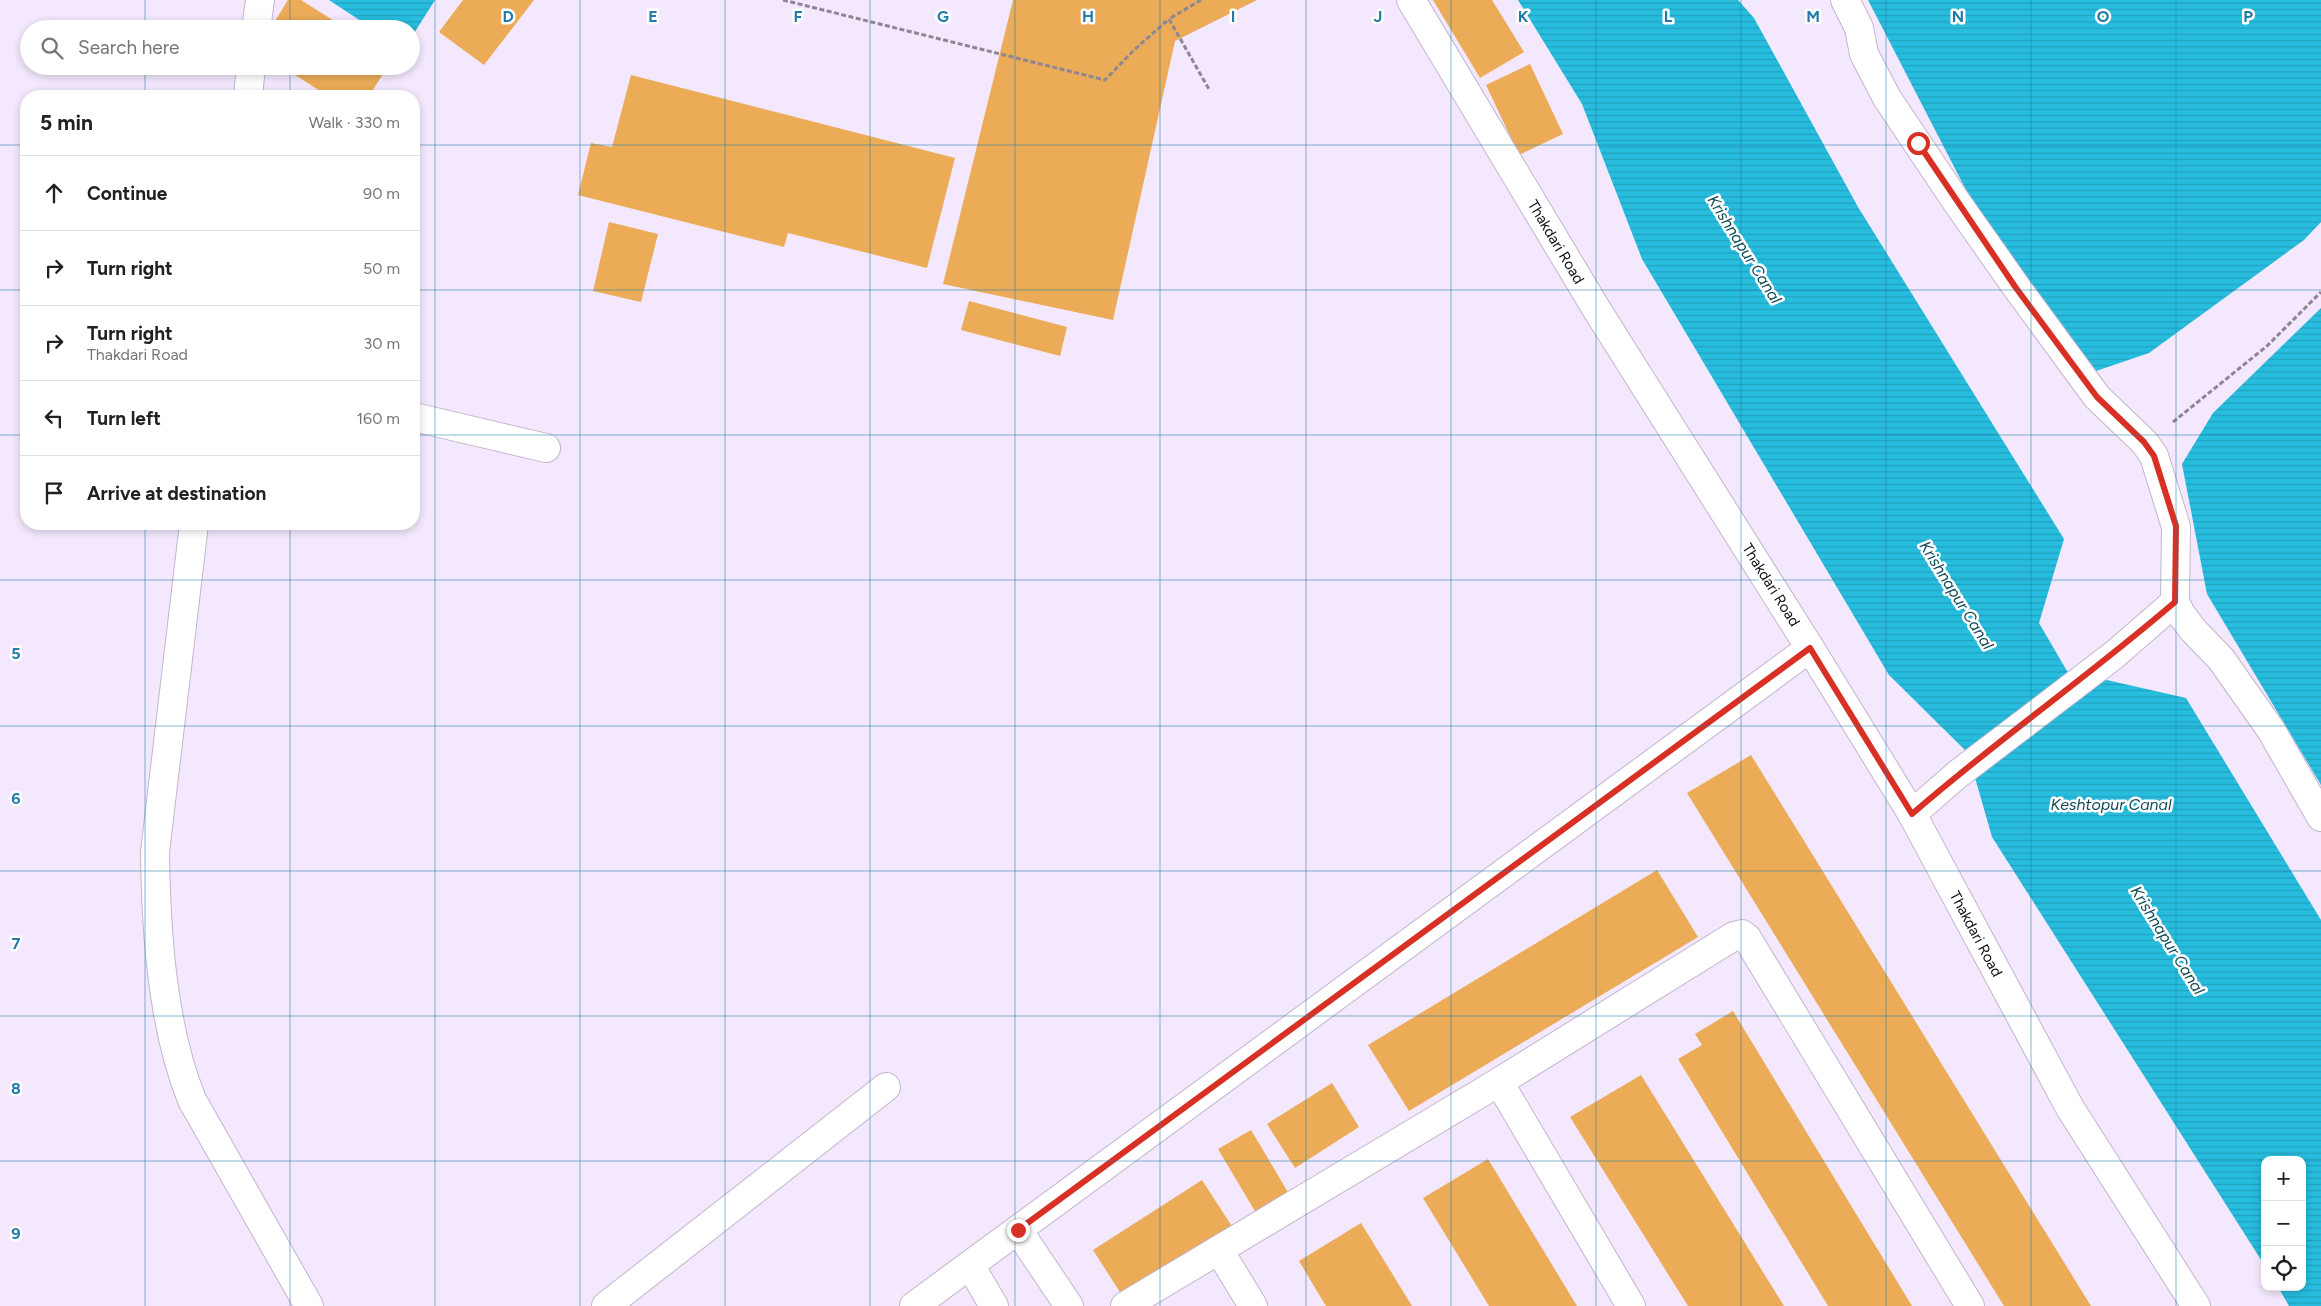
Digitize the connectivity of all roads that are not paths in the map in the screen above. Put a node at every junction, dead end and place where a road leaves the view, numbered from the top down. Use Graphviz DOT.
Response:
graph roads {
  1 [pos="260,0"];
  2 [pos="1411,0"];
  3 [pos="1845,0"];
  4 [pos="257,20"];
  5 [pos="251,75"];
  6 [pos="249,90"];
  7 [pos="420,418"];
  8 [pos="546,448"];
  9 [pos="193,530"];
  10 [pos="2175,602"];
  11 [pos="1810,648"];
  12 [pos="1912,814"];
  13 [pos="2321,817"];
  14 [pos="1499,1082"];
  15 [pos="886,1087"];
  16 [pos="1018,1230"];
  17 [pos="1219,1250"];
  18 [pos="970,1265"];
  19 [pos="309,1306"];
  20 [pos="606,1306"];
  21 [pos="914,1306"];
  22 [pos="994,1306"];
  23 [pos="1069,1306"];
  24 [pos="1125,1306"];
  25 [pos="1253,1306"];
  26 [pos="1631,1306"];
  27 [pos="1970,1306"];
  28 [pos="2196,1306"];
  1 -- 4 [label="street"];
  2 -- 11 [label="street, Thakdari Road"];
  3 -- 10 [label="street"];
  5 -- 6 [label="street"];
  7 -- 8 [label="street"];
  9 -- 19 [label="street"];
  10 -- 12 [label="street"];
  10 -- 13 [label="street"];
  11 -- 12 [label="street, Thakdari Road"];
  11 -- 16 [label="street"];
  12 -- 28 [label="street, Thakdari Road"];
  14 -- 17 [label="street"];
  14 -- 26 [label="street"];
  14 -- 27 [label="street"];
  15 -- 20 [label="street"];
  16 -- 18 [label="street"];
  16 -- 23 [label="street"];
  17 -- 24 [label="street"];
  17 -- 25 [label="street"];
  18 -- 21 [label="street"];
  18 -- 22 [label="street"];
}
